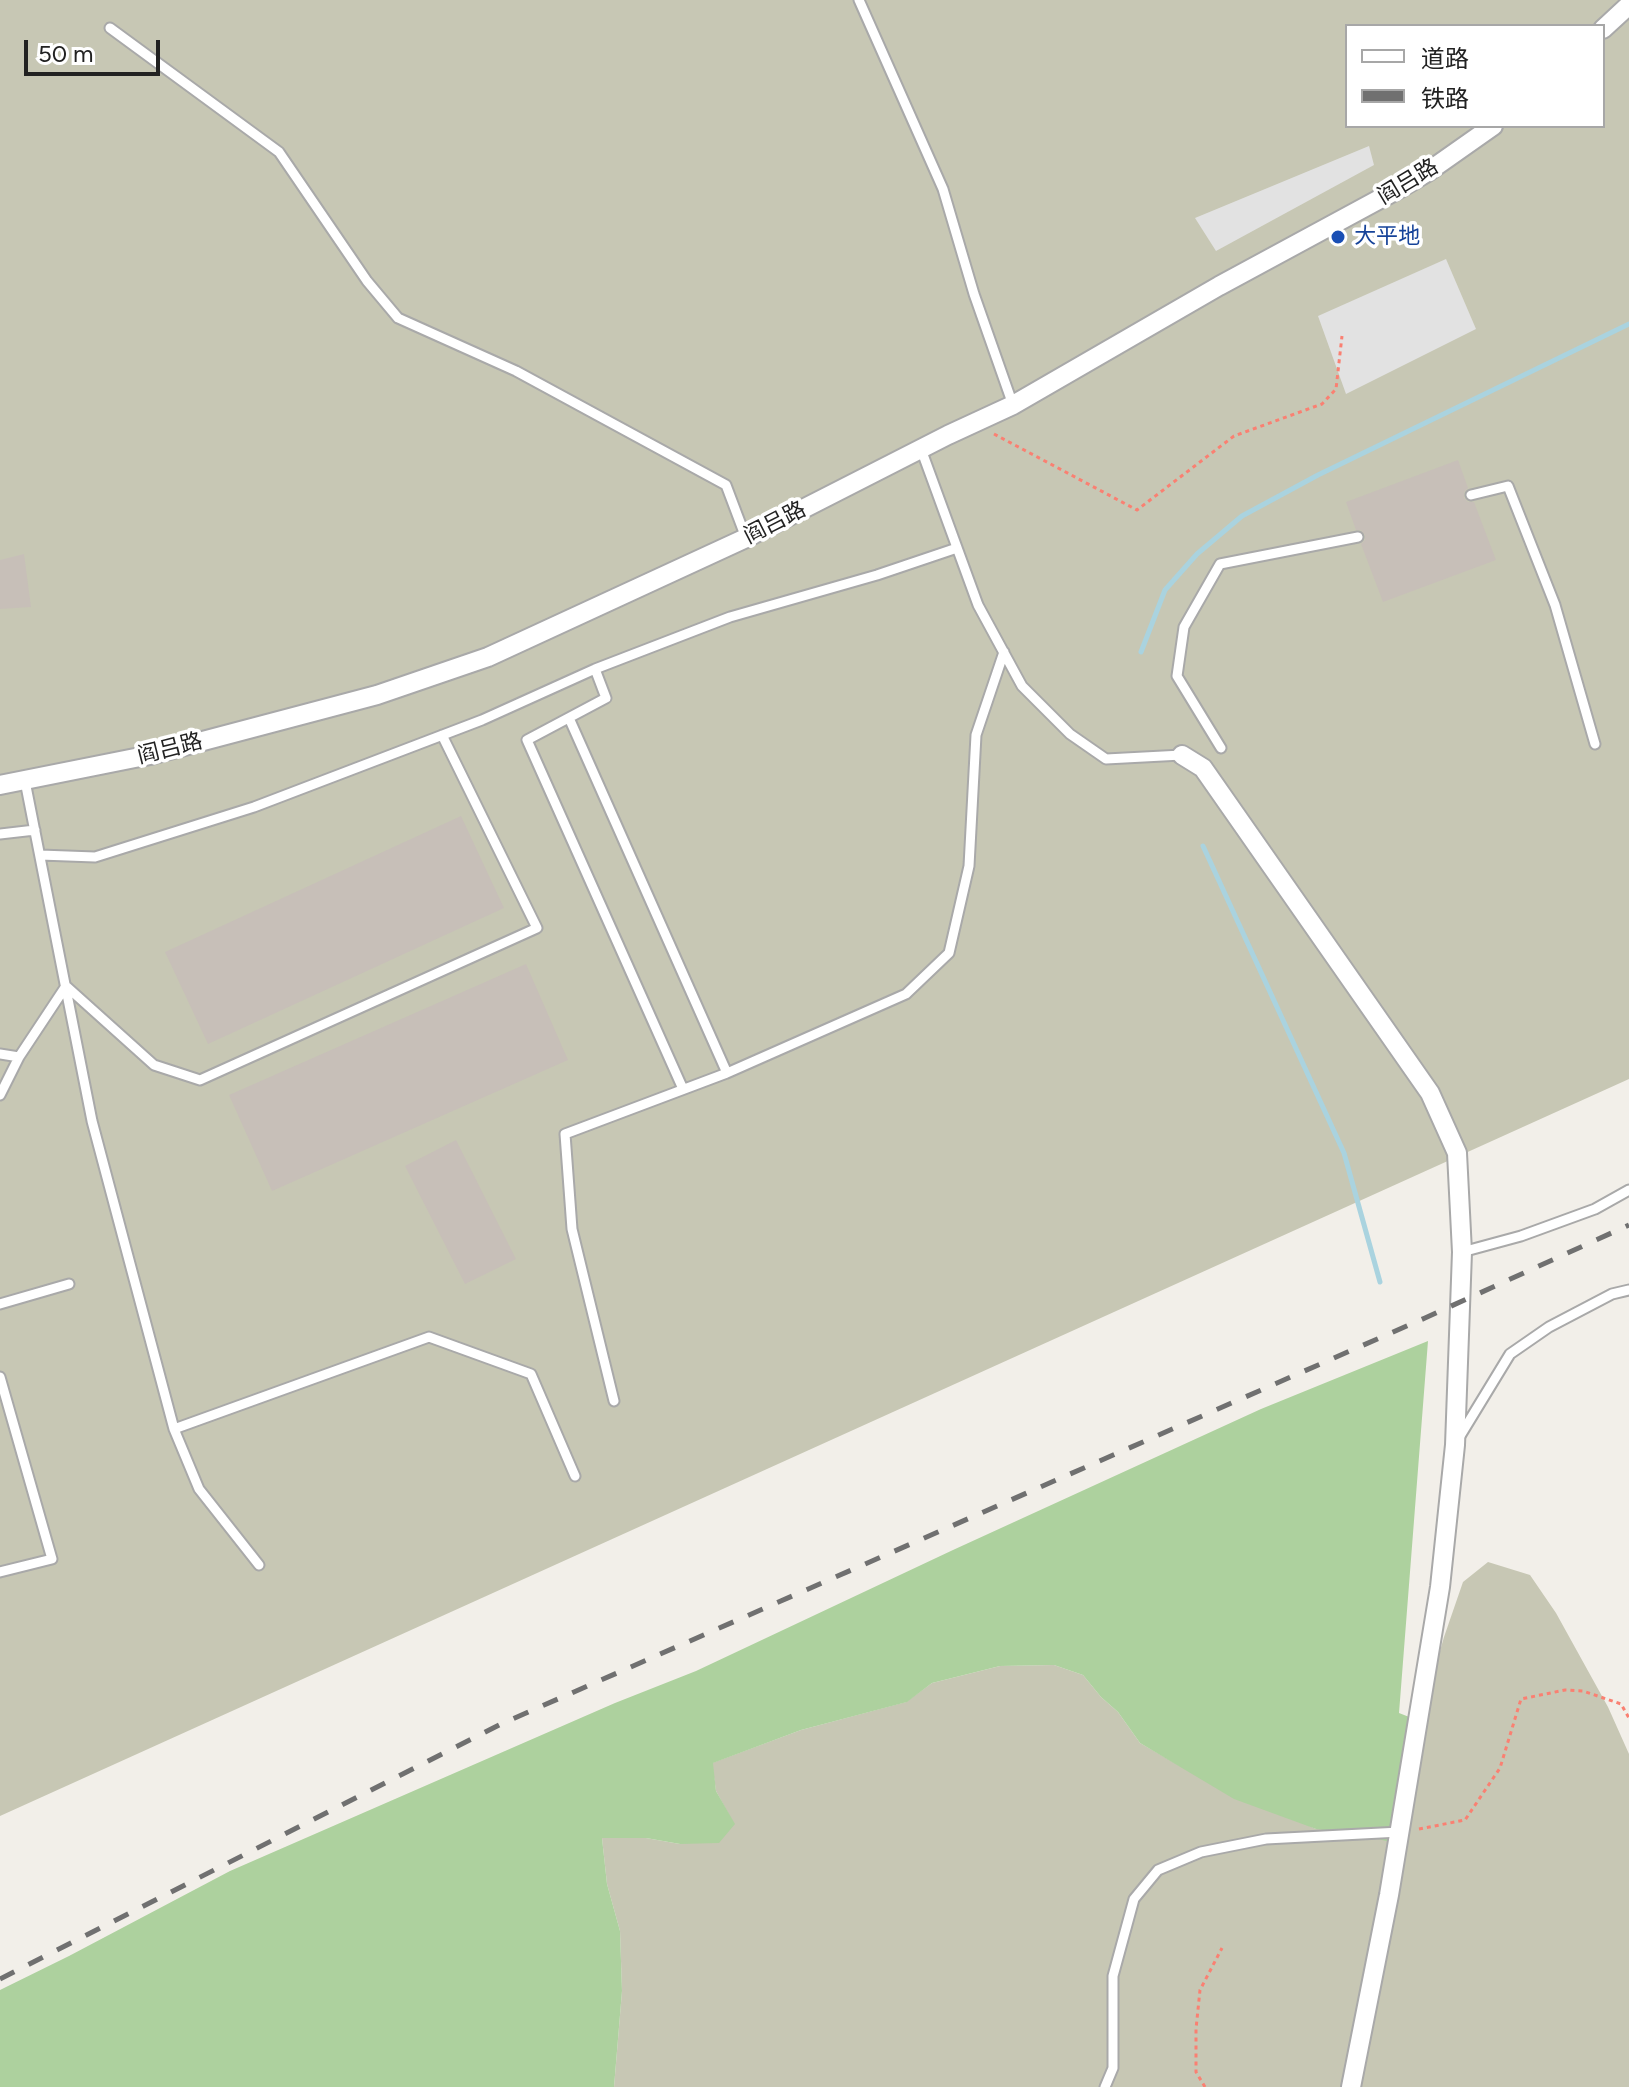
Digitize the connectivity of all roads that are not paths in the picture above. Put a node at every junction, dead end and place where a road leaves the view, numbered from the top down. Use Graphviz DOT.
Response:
graph roads {
  1 [pos="859,0"];
  2 [pos="1629,5"];
  3 [pos="1605,27"];
  4 [pos="110,28"];
  5 [pos="1490,128"];
  6 [pos="1013,405"];
  7 [pos="921,449"];
  8 [pos="1471,495"];
  9 [pos="1358,537"];
  10 [pos="746,538"];
  11 [pos="957,548"];
  12 [pos="1004,652"];
  13 [pos="595,669"];
  14 [pos="569,718"];
  15 [pos="442,735"];
  16 [pos="1595,744"];
  17 [pos="1221,748"];
  18 [pos="1182,755"];
  19 [pos="25,781"];
  20 [pos="0,785"];
  21 [pos="35,830"];
  22 [pos="0,834"];
  23 [pos="40,855"];
  24 [pos="66,986"];
  25 [pos="0,1054"];
  26 [pos="19,1057"];
  27 [pos="727,1073"];
  28 [pos="683,1089"];
  29 [pos="0,1095"];
  30 [pos="1629,1190"];
  31 [pos="1462,1252"];
  32 [pos="69,1284"];
  33 [pos="1629,1290"];
  34 [pos="0,1304"];
  35 [pos="0,1377"];
  36 [pos="614,1401"];
  37 [pos="174,1429"];
  38 [pos="1455,1445"];
  39 [pos="575,1476"];
  40 [pos="259,1565"];
  41 [pos="0,1572"];
  42 [pos="1400,1832"];
  43 [pos="1105,2087"];
  44 [pos="1351,2087"];
  1 -- 6 [label="lane"];
  2 -- 3 [label="street"];
  4 -- 10 [label="lane"];
  5 -- 6 [label="street, 阎吕路"];
  6 -- 7 [label="street, 阎吕路"];
  7 -- 10 [label="street, 阎吕路"];
  7 -- 11 [label="lane"];
  8 -- 16 [label="lane"];
  9 -- 17 [label="lane"];
  10 -- 19 [label="street, 阎吕路"];
  11 -- 12 [label="lane"];
  11 -- 13 [label="lane"];
  12 -- 18 [label="lane"];
  12 -- 27 [label="lane"];
  13 -- 14 [label="lane"];
  13 -- 15 [label="lane"];
  14 -- 27 [label="lane"];
  14 -- 28 [label="lane"];
  15 -- 23 [label="lane"];
  15 -- 24 [label="lane"];
  18 -- 31 [label="street"];
  19 -- 20 [label="street, 阎吕路"];
  19 -- 21 [label="lane"];
  21 -- 22 [label="lane"];
  21 -- 23 [label="lane"];
  23 -- 24 [label="lane"];
  24 -- 26 [label="lane"];
  24 -- 37 [label="lane"];
  25 -- 26 [label="lane"];
  26 -- 29 [label="lane"];
  27 -- 28 [label="lane"];
  28 -- 36 [label="lane"];
  30 -- 31 [label="lane"];
  31 -- 38 [label="street"];
  32 -- 34 [label="lane"];
  33 -- 38 [label="lane"];
  35 -- 41 [label="lane"];
  37 -- 39 [label="lane"];
  37 -- 40 [label="lane"];
  38 -- 42 [label="street"];
  42 -- 43 [label="lane"];
  42 -- 44 [label="street"];
}
